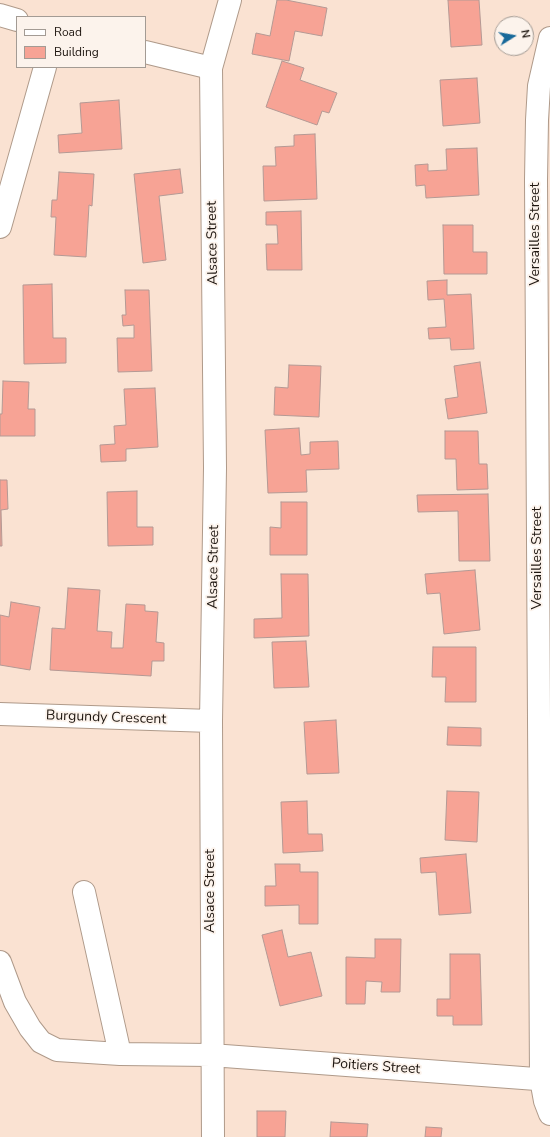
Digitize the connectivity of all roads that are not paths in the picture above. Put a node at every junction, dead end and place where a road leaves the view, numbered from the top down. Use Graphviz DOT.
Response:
graph roads {
  1 [pos="230,0"];
  2 [pos="0,15"];
  3 [pos="16,20"];
  4 [pos="550,38"];
  5 [pos="146,52"];
  6 [pos="44,68"];
  7 [pos="211,68"];
  8 [pos="0,227"];
  9 [pos="0,714"];
  10 [pos="211,721"];
  11 [pos="84,892"];
  12 [pos="0,962"];
  13 [pos="120,1054"];
  14 [pos="211,1055"];
  15 [pos="545,1079"];
  16 [pos="550,1114"];
  17 [pos="213,1137"];
  1 -- 7 [label="street, Alsace Street"];
  2 -- 3 [label="street"];
  4 -- 15 [label="street, Versailles Street"];
  5 -- 7 [label="street"];
  6 -- 8 [label="street"];
  7 -- 10 [label="street, Alsace Street"];
  9 -- 10 [label="street, Burgundy Crescent"];
  10 -- 14 [label="street, Alsace Street"];
  11 -- 13 [label="street"];
  12 -- 13 [label="street, Poitiers Street"];
  13 -- 14 [label="street, Poitiers Street"];
  14 -- 15 [label="street, Poitiers Street"];
  14 -- 17 [label="street, Alsace Street"];
  15 -- 16 [label="street, Versailles Street"];
}
